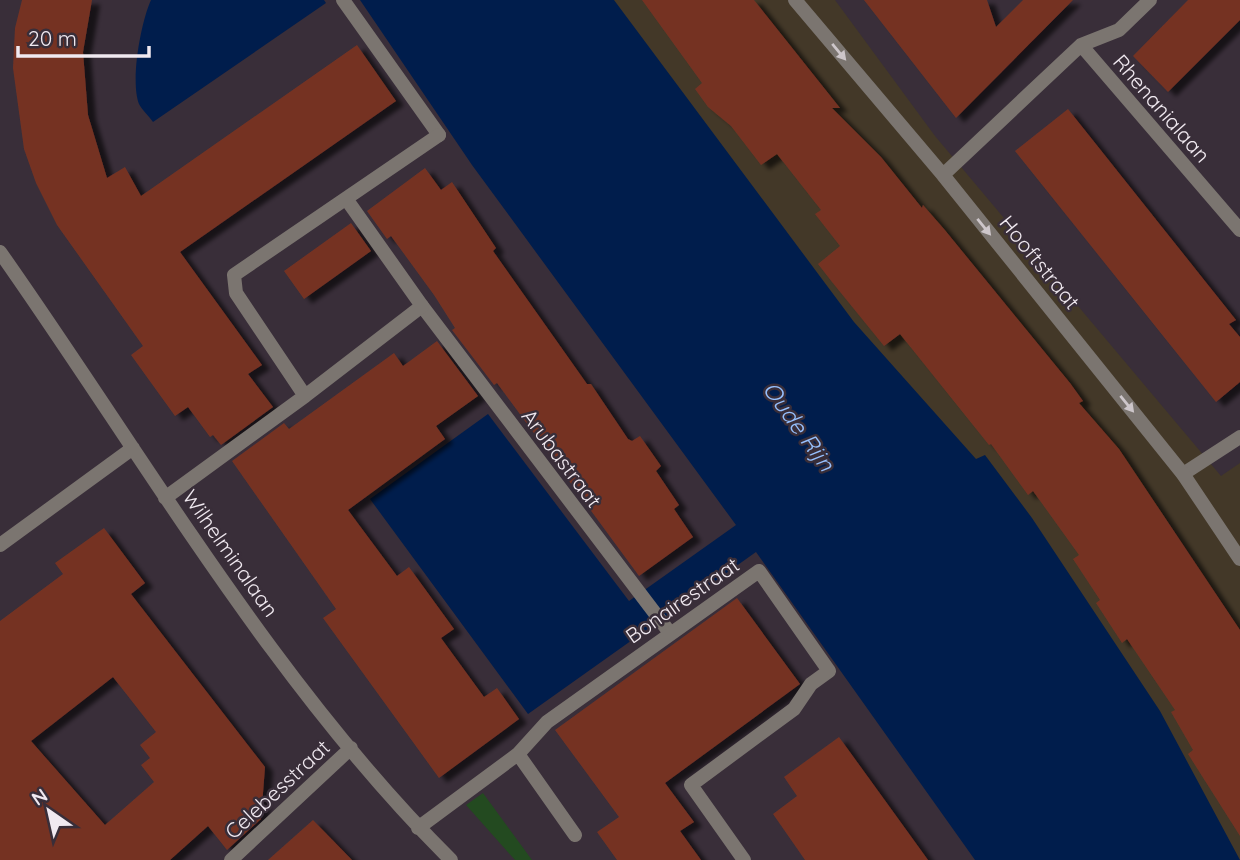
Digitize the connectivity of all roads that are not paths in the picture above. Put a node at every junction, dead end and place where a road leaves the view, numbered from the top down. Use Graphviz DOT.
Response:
graph roads {
  1 [pos="343,0"];
  2 [pos="795,0"];
  3 [pos="1150,0"];
  4 [pos="1081,45"];
  5 [pos="943,175"];
  6 [pos="347,200"];
  7 [pos="1240,230"];
  8 [pos="0,252"];
  9 [pos="422,306"];
  10 [pos="305,396"];
  11 [pos="1240,437"];
  12 [pos="133,448"];
  13 [pos="1184,474"];
  14 [pos="166,498"];
  15 [pos="0,545"];
  16 [pos="1240,559"];
  17 [pos="670,633"];
  18 [pos="351,748"];
  19 [pos="518,754"];
  20 [pos="418,828"];
  21 [pos="575,835"];
  22 [pos="231,860"];
  23 [pos="451,860"];
  24 [pos="744,860"];
  1 -- 6 [label="street"];
  2 -- 5 [label="street, Hooftstraat, one-way"];
  3 -- 4 [label="street, Rhenanialaan"];
  4 -- 5 [label="street, Rhenanialaan"];
  4 -- 7 [label="street, Rhenanialaan"];
  5 -- 13 [label="street, Hooftstraat, one-way"];
  6 -- 9 [label="street, Arubastraat"];
  6 -- 10 [label="street"];
  8 -- 12 [label="street, Wilhelminalaan"];
  9 -- 10 [label="street"];
  9 -- 17 [label="street, Arubastraat"];
  10 -- 14 [label="street"];
  11 -- 13 [label="street"];
  12 -- 14 [label="street, Wilhelminalaan"];
  12 -- 15 [label="street"];
  13 -- 16 [label="street, Hooftstraat"];
  14 -- 18 [label="street, Wilhelminalaan"];
  17 -- 19 [label="street, Bonairestraat"];
  17 -- 24 [label="street, Bonairestraat"];
  18 -- 20 [label="street, Wilhelminalaan"];
  18 -- 22 [label="street, Celebesstraat"];
  19 -- 20 [label="street, Bonairestraat"];
  19 -- 21 [label="street"];
  20 -- 23 [label="street, Wilhelminalaan"];
}
